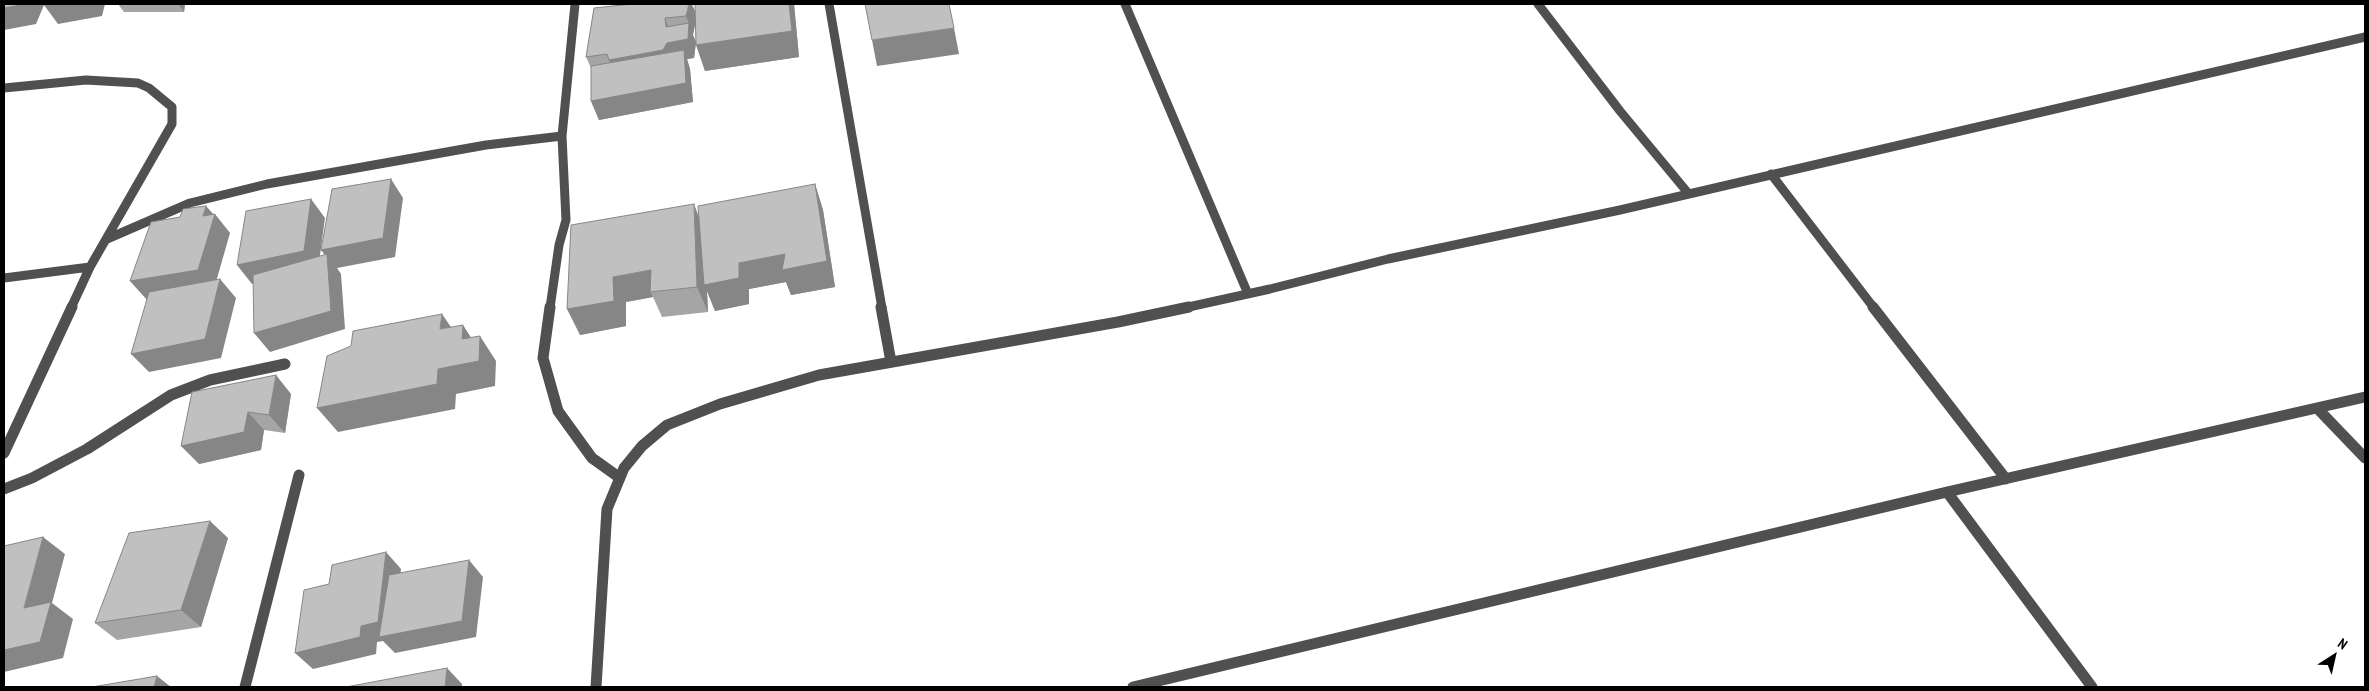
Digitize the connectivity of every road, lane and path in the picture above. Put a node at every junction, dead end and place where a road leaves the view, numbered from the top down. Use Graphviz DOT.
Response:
graph roads {
  1 [pos="575,4"];
  2 [pos="829,4"];
  3 [pos="1125,4"];
  4 [pos="1538,4"];
  5 [pos="2365,37"];
  6 [pos="4,88"];
  7 [pos="562,136"];
  8 [pos="1771,174"];
  9 [pos="1688,193"];
  10 [pos="107,239"];
  11 [pos="90,267"];
  12 [pos="4,278"];
  13 [pos="1248,294"];
  14 [pos="892,362"];
  15 [pos="285,364"];
  16 [pos="2365,397"];
  17 [pos="2316,408"];
  18 [pos="4,454"];
  19 [pos="2365,458"];
  20 [pos="299,474"];
  21 [pos="620,478"];
  22 [pos="2006,479"];
  23 [pos="4,489"];
  24 [pos="1947,492"];
  25 [pos="245,687"];
  26 [pos="596,687"];
  27 [pos="1133,687"];
  28 [pos="2092,687"];
  1 -- 7 [label="street"];
  2 -- 14 [label="street"];
  3 -- 13 [label="street"];
  4 -- 9 [label="street"];
  5 -- 8 [label="street"];
  6 -- 10 [label="street"];
  7 -- 10 [label="street"];
  7 -- 21 [label="street"];
  8 -- 9 [label="street"];
  8 -- 22 [label="street"];
  9 -- 13 [label="street"];
  10 -- 11 [label="street"];
  11 -- 12 [label="street"];
  11 -- 18 [label="street"];
  13 -- 14 [label="street"];
  14 -- 21 [label="street"];
  15 -- 23 [label="street"];
  16 -- 17 [label="street"];
  17 -- 19 [label="street"];
  17 -- 22 [label="street"];
  20 -- 25 [label="street"];
  21 -- 26 [label="street"];
  22 -- 24 [label="street"];
  24 -- 27 [label="street"];
  24 -- 28 [label="street"];
}
